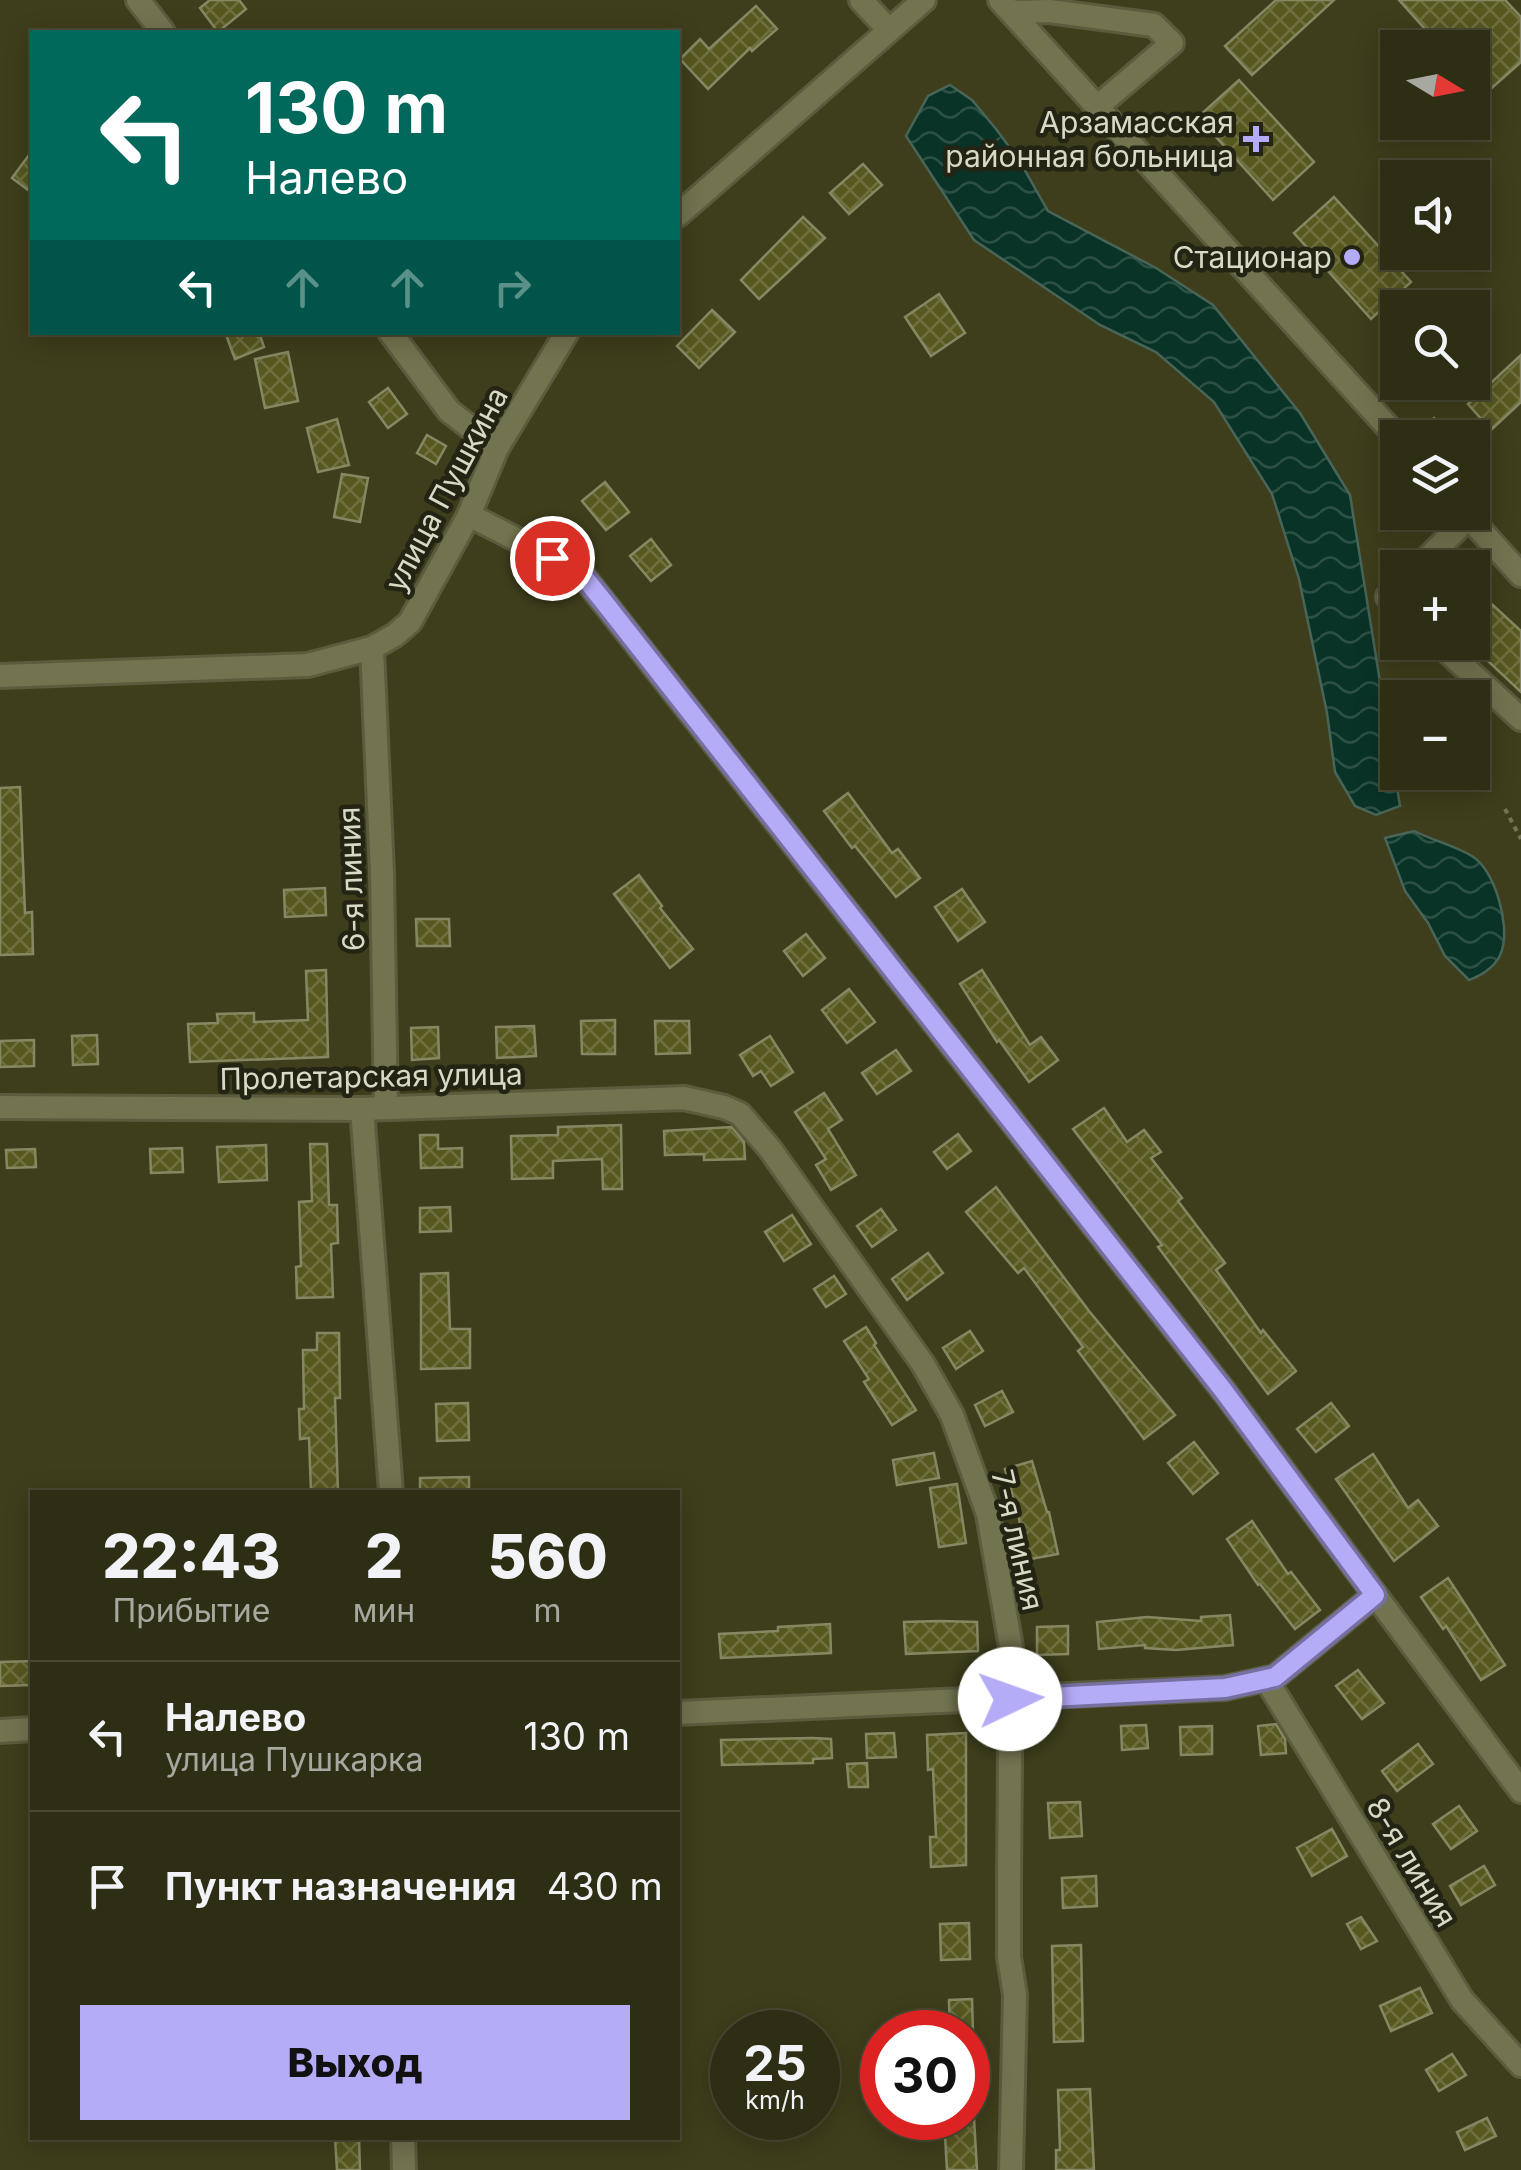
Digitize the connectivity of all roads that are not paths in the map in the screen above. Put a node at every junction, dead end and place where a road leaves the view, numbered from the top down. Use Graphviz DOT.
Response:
graph roads {
  1 [pos="138,0"];
  2 [pos="860,0"];
  3 [pos="924,0"];
  4 [pos="1006,6"];
  5 [pos="160,30"];
  6 [pos="889,30"];
  7 [pos="1098,107"];
  8 [pos="680,213"];
  9 [pos="392,335"];
  10 [pos="565,335"];
  11 [pos="1382,420"];
  12 [pos="497,448"];
  13 [pos="469,516"];
  14 [pos="1452,530"];
  15 [pos="1484,530"];
  16 [pos="1434,550"];
  17 [pos="1510,552"];
  18 [pos="1521,576"];
  19 [pos="372,648"];
  20 [pos="1456,660"];
  21 [pos="0,676"];
  22 [pos="1521,720"];
  23 [pos="0,1107"];
  24 [pos="374,1109"];
  25 [pos="740,1114"];
  26 [pos="390,1490"];
  27 [pos="1375,1595"];
  28 [pos="1266,1679"];
  29 [pos="1010,1699"];
  30 [pos="680,1713"];
  31 [pos="30,1729"];
  32 [pos="0,1731"];
  33 [pos="1518,1780"];
  34 [pos="1521,2065"];
  35 [pos="403,2140"];
  36 [pos="404,2170"];
  37 [pos="1012,2170"];
  1 -- 5 [label="street"];
  2 -- 6 [label="street"];
  3 -- 6 [label="street"];
  4 -- 7 [label="street"];
  4 -- 7 [label="street"];
  6 -- 8 [label="street"];
  7 -- 11 [label="street"];
  9 -- 12 [label="street"];
  10 -- 12 [label="street, улица Пушкина"];
  12 -- 13 [label="street, улица Пушкина"];
  13 -- 19 [label="street, улица Пушкина"];
  13 -- 27 [label="street"];
  14 -- 16 [label="street"];
  15 -- 17 [label="street"];
  17 -- 18 [label="street"];
  19 -- 21 [label="street, улица Пушкина"];
  19 -- 24 [label="street, 6-я линия"];
  20 -- 22 [label="street"];
  23 -- 24 [label="street, Пролетарская улица"];
  24 -- 25 [label="street, Пролетарская улица"];
  24 -- 26 [label="street, 6-я линия"];
  25 -- 29 [label="street, 7-я линия"];
  27 -- 28 [label="street"];
  27 -- 33 [label="street"];
  28 -- 29 [label="street"];
  28 -- 34 [label="street, 8-я линия"];
  29 -- 30 [label="street"];
  29 -- 37 [label="street, 7-я линия"];
  31 -- 32 [label="street"];
  35 -- 36 [label="street"];
}
